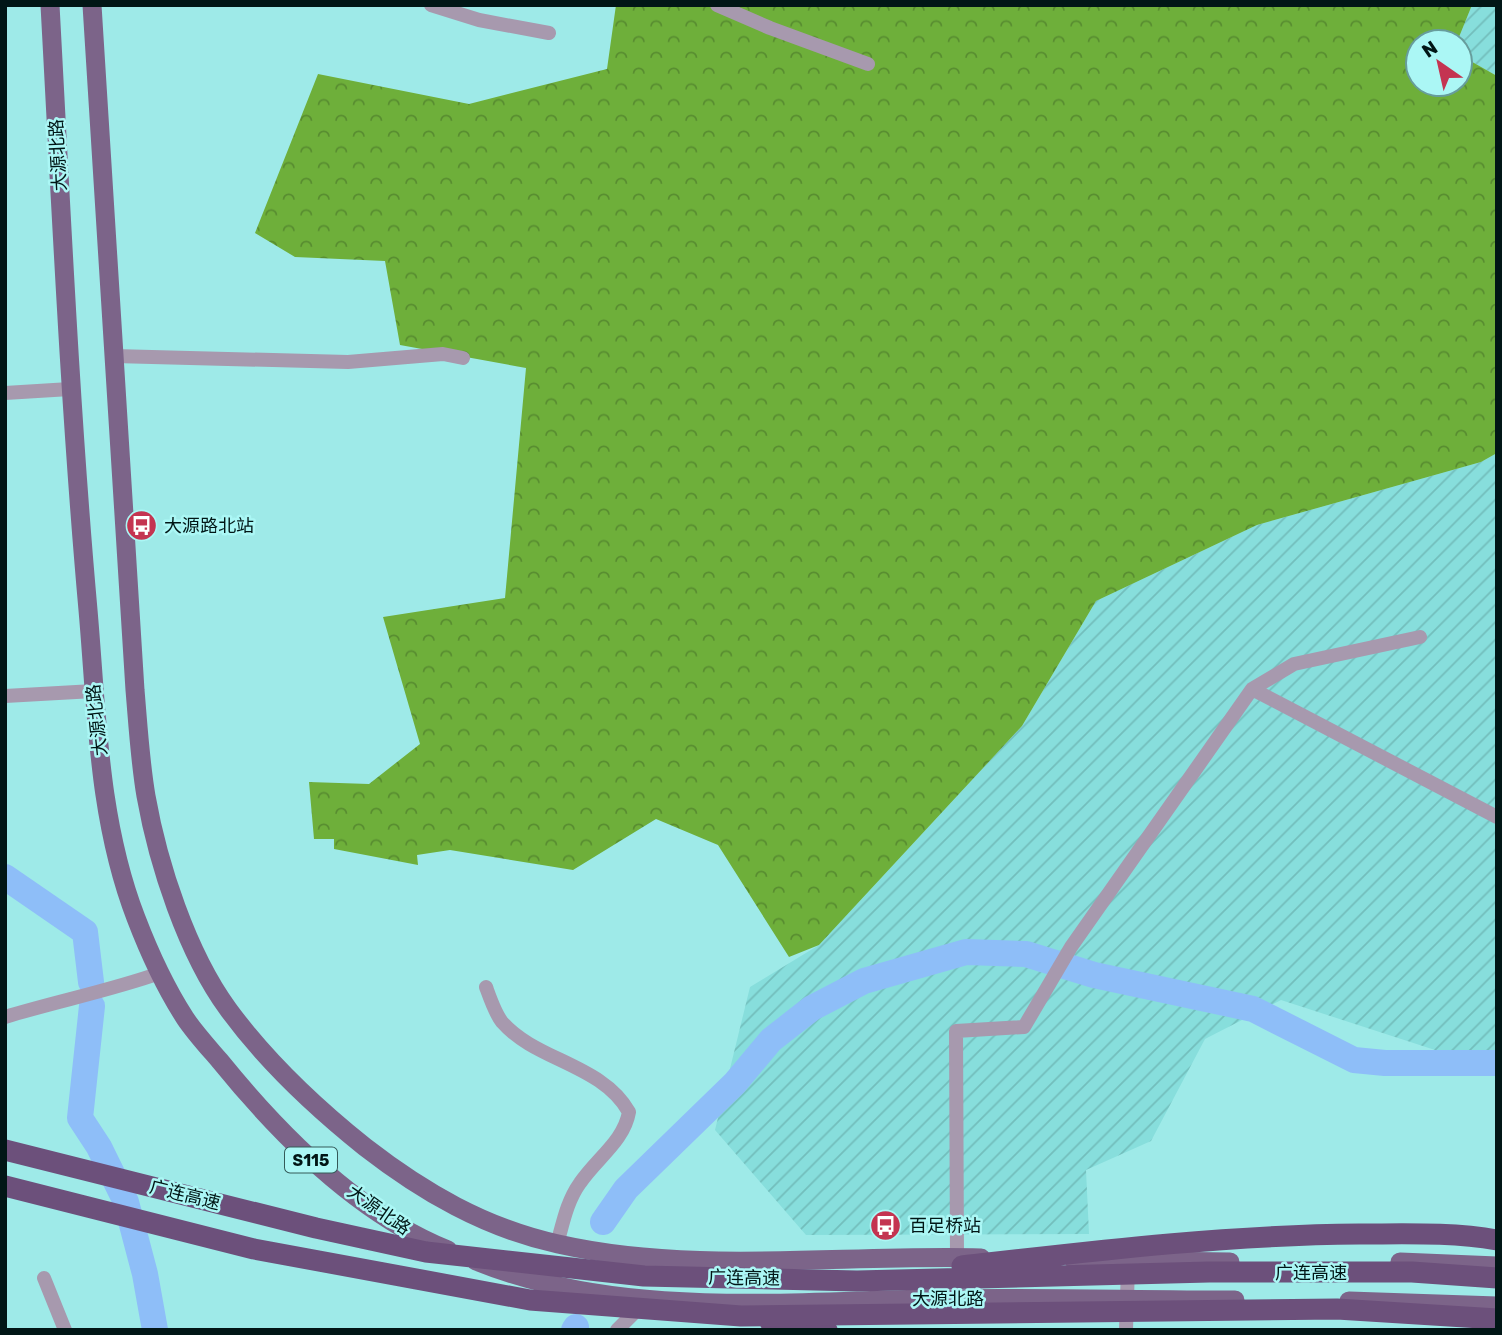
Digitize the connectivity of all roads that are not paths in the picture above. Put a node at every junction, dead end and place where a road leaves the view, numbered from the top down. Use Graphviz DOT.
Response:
graph roads {
  1 [pos="50,5"];
  2 [pos="92,5"];
  3 [pos="431,5"];
  4 [pos="717,5"];
  5 [pos="549,33"];
  6 [pos="868,64"];
  7 [pos="114,356"];
  8 [pos="463,358"];
  9 [pos="70,389"];
  10 [pos="5,393"];
  11 [pos="1420,637"];
  12 [pos="1252,689"];
  13 [pos="94,691"];
  14 [pos="5,696"];
  15 [pos="1497,817"];
  16 [pos="160,973"];
  17 [pos="486,987"];
  18 [pos="5,1017"];
  19 [pos="5,1150"];
  20 [pos="5,1186"];
  21 [pos="1497,1240"];
  22 [pos="557,1244"];
  23 [pos="957,1257"];
  24 [pos="1128,1262"];
  25 [pos="1181,1262"];
  26 [pos="1497,1266"];
  27 [pos="44,1278"];
  28 [pos="1497,1278"];
  29 [pos="841,1280"];
  30 [pos="649,1298"];
  31 [pos="931,1299"];
  32 [pos="1126,1300"];
  33 [pos="1180,1300"];
  34 [pos="1497,1306"];
  35 [pos="688,1312"];
  36 [pos="1497,1319"];
  37 [pos="65,1330"];
  38 [pos="617,1330"];
  39 [pos="827,1330"];
  40 [pos="930,1330"];
  41 [pos="1126,1330"];
  1 -- 9 [label="main road, 大源北路 / S115"];
  2 -- 7 [label="main road, S115"];
  3 -- 5 [label="street"];
  4 -- 6 [label="street"];
  7 -- 8 [label="street"];
  7 -- 22 [label="main road, S115"];
  9 -- 10 [label="street"];
  9 -- 13 [label="main road, 大源北路 / S115"];
  11 -- 12 [label="street"];
  12 -- 15 [label="street"];
  12 -- 23 [label="street"];
  13 -- 14 [label="street"];
  13 -- 16 [label="main road, 大源北路 / S115"];
  16 -- 18 [label="street"];
  16 -- 30 [label="main road, 大源北路 / S115"];
  17 -- 22 [label="street"];
  19 -- 29 [label="highway, 广连高速, bridge"];
  20 -- 35 [label="highway, 广连高速, bridge"];
  21 -- 29 [label="highway, bridge"];
  22 -- 23 [label="main road, S115"];
  23 -- 24 [label="main road, S115"];
  24 -- 25 [label="main road, S115"];
  24 -- 32 [label="street"];
  25 -- 26 [label="main road, S115"];
  25 -- 33 [label="street"];
  27 -- 37 [label="street"];
  28 -- 29 [label="highway, 广连高速, bridge"];
  30 -- 31 [label="main road, 大源北路 / S115"];
  30 -- 38 [label="street"];
  31 -- 32 [label="main road, 大源北路 / S115"];
  31 -- 40 [label="street"];
  32 -- 33 [label="main road, 大源北路 / S115"];
  32 -- 41 [label="street"];
  33 -- 34 [label="main road, 大源北路 / S115"];
  35 -- 36 [label="highway, 广连高速, bridge"];
  35 -- 39 [label="highway, bridge"];
}
